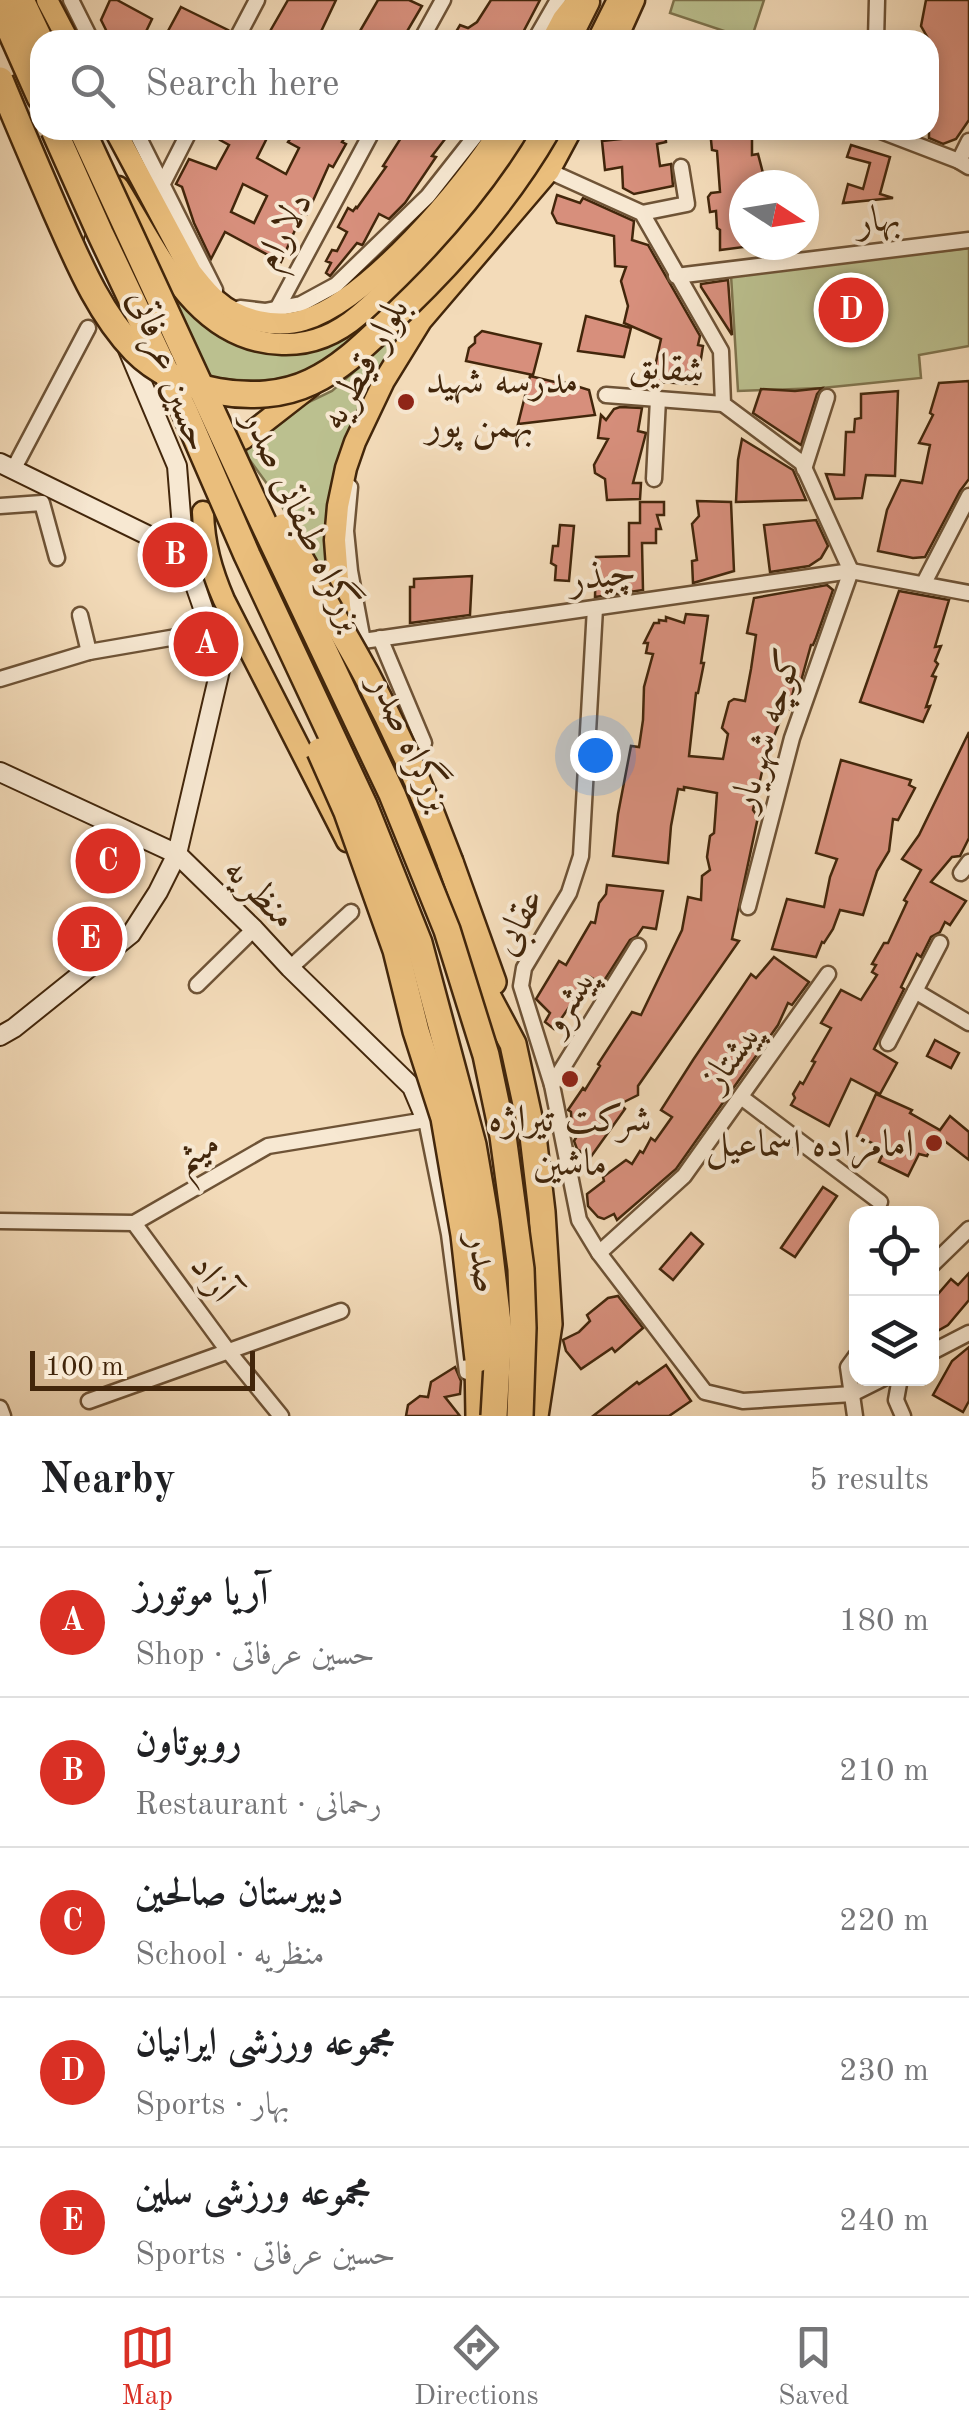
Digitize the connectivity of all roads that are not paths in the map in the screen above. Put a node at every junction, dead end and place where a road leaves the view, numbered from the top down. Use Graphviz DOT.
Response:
graph roads {
  1 [pos="23,0"];
  2 [pos="47,0"];
  3 [pos="72,0"];
  4 [pos="257,0"];
  5 [pos="443,0"];
  6 [pos="578,0"];
  7 [pos="590,0"];
  8 [pos="618,0"];
  9 [pos="634,0"];
  10 [pos="877,0"];
  11 [pos="0,7"];
  12 [pos="564,20"];
  13 [pos="0,28"];
  14 [pos="37,30"];
  15 [pos="63,30"];
  16 [pos="86,30"];
  17 [pos="241,30"];
  18 [pos="426,30"];
  19 [pos="603,30"];
  20 [pos="620,30"];
  21 [pos="876,30"];
  22 [pos="30,74"];
  23 [pos="0,80"];
  24 [pos="30,96"];
  25 [pos="49,140"];
  26 [pos="58,140"];
  27 [pos="88,140"];
  28 [pos="88,140"];
  29 [pos="89,140"];
  30 [pos="120,140"];
  31 [pos="140,140"];
  32 [pos="185,140"];
  33 [pos="368,140"];
  34 [pos="472,140"];
  35 [pos="492,140"];
  36 [pos="514,140"];
  37 [pos="541,140"];
  38 [pos="566,140"];
  39 [pos="903,140"];
  40 [pos="969,141"];
  41 [pos="964,164"];
  42 [pos="681,167"];
  43 [pos="549,171"];
  44 [pos="162,185"];
  45 [pos="642,212"];
  46 [pos="458,218"];
  47 [pos="94,240"];
  48 [pos="969,240"];
  49 [pos="676,276"];
  50 [pos="277,309"];
  51 [pos="88,328"];
  52 [pos="606,394"];
  53 [pos="827,397"];
  54 [pos="658,399"];
  55 [pos="724,404"];
  56 [pos="234,437"];
  57 [pos="354,442"];
  58 [pos="6,466"];
  59 [pos="804,469"];
  60 [pos="654,479"];
  61 [pos="969,496"];
  62 [pos="0,506"];
  63 [pos="203,512"];
  64 [pos="184,553"];
  65 [pos="247,555"];
  66 [pos="58,558"];
  67 [pos="850,571"];
  68 [pos="924,583"];
  69 [pos="969,593"];
  70 [pos="594,608"];
  71 [pos="80,614"];
  72 [pos="211,631"];
  73 [pos="380,638"];
  74 [pos="88,652"];
  75 [pos="0,679"];
  76 [pos="367,733"];
  77 [pos="424,743"];
  78 [pos="0,772"];
  79 [pos="177,854"];
  80 [pos="748,907"];
  81 [pos="351,912"];
  82 [pos="254,929"];
  83 [pos="940,943"];
  84 [pos="638,946"];
  85 [pos="290,968"];
  86 [pos="828,974"];
  87 [pos="197,985"];
  88 [pos="914,991"];
  89 [pos="969,1023"];
  90 [pos="0,1036"];
  91 [pos="888,1043"];
  92 [pos="513,1044"];
  93 [pos="448,1064"];
  94 [pos="552,1085"];
  95 [pos="740,1097"];
  96 [pos="426,1120"];
  97 [pos="880,1202"];
  98 [pos="0,1221"];
  99 [pos="134,1223"];
  100 [pos="969,1229"];
  101 [pos="598,1253"];
  102 [pos="939,1258"];
  103 [pos="341,1311"];
  104 [pos="549,1324"];
  105 [pos="969,1333"];
  106 [pos="939,1348"];
  107 [pos="228,1351"];
  108 [pos="851,1386"];
  109 [pos="868,1386"];
  110 [pos="899,1386"];
  111 [pos="852,1394"];
  112 [pos="89,1401"];
  113 [pos="0,1408"];
  114 [pos="3,1416"];
  115 [pos="281,1416"];
  116 [pos="466,1416"];
  117 [pos="482,1416"];
  118 [pos="494,1416"];
  119 [pos="520,1416"];
  120 [pos="535,1416"];
  121 [pos="547,1416"];
  122 [pos="855,1416"];
  123 [pos="904,1416"];
  1 -- 14 [label="highway"];
  2 -- 15 [label="main road"];
  3 -- 16 [label="street"];
  4 -- 17 [label="street"];
  5 -- 18 [label="street"];
  6 -- 12 [label="main road"];
  7 -- 12 [label="main road"];
  8 -- 19 [label="main road"];
  9 -- 20 [label="main road"];
  10 -- 21 [label="street"];
  11 -- 22 [label="highway"];
  13 -- 24 [label="highway"];
  23 -- 37 [label="highway, bridge"];
  25 -- 47 [label="highway, بزرگراه صدر"];
  26 -- 65 [label="highway, بزرگراه طبقاتی صدر, bridge"];
  27 -- 56 [label="highway, بزرگراه طبقاتی صدر, bridge"];
  28 -- 76 [label="highway, بزرگراه صدر"];
  29 -- 46 [label="main road"];
  30 -- 35 [label="main road"];
  31 -- 44 [label="street"];
  32 -- 44 [label="street"];
  33 -- 50 [label="street, دلارام"];
  34 -- 50 [label="street"];
  36 -- 46 [label="main road, بلوار قیطریه"];
  38 -- 43 [label="main road, بلوار قیطریه"];
  39 -- 41 [label="street"];
  40 -- 41 [label="street"];
  42 -- 45 [label="street"];
  43 -- 45 [label="street"];
  43 -- 57 [label="main road, بلوار قیطریه"];
  44 -- 50 [label="street"];
  45 -- 49 [label="street"];
  46 -- 56 [label="main road, بلوار قیطریه"];
  47 -- 64 [label="main road, حسین عرفاتی"];
  47 -- 93 [label="highway, بزرگراه صدر"];
  48 -- 49 [label="street, بهار"];
  49 -- 55 [label="street"];
  51 -- 58 [label="street"];
  52 -- 54 [label="street, شقایق"];
  53 -- 59 [label="street"];
  54 -- 55 [label="street, شقایق"];
  54 -- 60 [label="street"];
  55 -- 59 [label="street"];
  56 -- 92 [label="highway, bridge"];
  56 -- 119 [label="highway, بزرگراه طبقاتی صدر, bridge"];
  57 -- 73 [label="street, چیذر"];
  57 -- 76 [label="main road, بلوار قیطریه"];
  58 -- 64 [label="main road"];
  59 -- 67 [label="street"];
  61 -- 68 [label="street"];
  62 -- 66 [label="street"];
  63 -- 93 [label="main road"];
  64 -- 72 [label="main road, حسین عرفاتی"];
  65 -- 117 [label="highway, bridge"];
  65 -- 118 [label="highway, بزرگراه طبقاتی صدر, bridge"];
  67 -- 68 [label="street, چیذر"];
  67 -- 70 [label="street, چیذر"];
  67 -- 80 [label="street, کوچه شهریار"];
  68 -- 69 [label="street, چیذر"];
  70 -- 73 [label="street, چیذر"];
  70 -- 94 [label="street, عقابی"];
  71 -- 74 [label="street"];
  72 -- 74 [label="street"];
  72 -- 79 [label="main road, حسین عرفاتی"];
  73 -- 77 [label="street"];
  74 -- 75 [label="street"];
  76 -- 92 [label="highway, بزرگراه صدر"];
  78 -- 79 [label="main road, منظریه"];
  79 -- 82 [label="main road, منظریه"];
  79 -- 90 [label="main road, حسین عرفاتی"];
  81 -- 85 [label="street"];
  82 -- 85 [label="main road, منظریه"];
  82 -- 87 [label="street"];
  83 -- 88 [label="street"];
  84 -- 94 [label="street, پیشرو"];
  85 -- 96 [label="main road, منظریه"];
  86 -- 95 [label="street, پیشتاز"];
  88 -- 89 [label="street"];
  88 -- 91 [label="street"];
  92 -- 104 [label="highway, بزرگراه صدر"];
  93 -- 117 [label="highway, بزرگراه صدر"];
  94 -- 101 [label="street, عقابی"];
  95 -- 97 [label="street"];
  95 -- 101 [label="street, پیشتاز"];
  96 -- 99 [label="street, میثم"];
  96 -- 116 [label="street, صدر"];
  98 -- 99 [label="street"];
  99 -- 107 [label="street, آزاد"];
  100 -- 102 [label="street"];
  101 -- 111 [label="street"];
  103 -- 107 [label="street"];
  104 -- 120 [label="highway, بزرگراه صدر"];
  104 -- 121 [label="main road"];
  105 -- 106 [label="street"];
  107 -- 112 [label="street"];
  107 -- 115 [label="street, آزاد"];
  108 -- 111 [label="street"];
  109 -- 111 [label="street"];
  110 -- 123 [label="street"];
  111 -- 122 [label="street"];
  113 -- 114 [label="street"];
}
